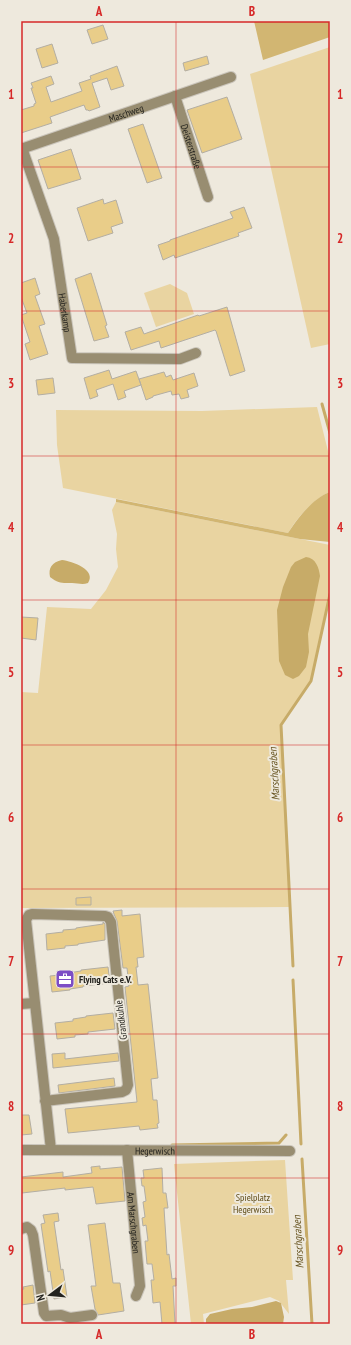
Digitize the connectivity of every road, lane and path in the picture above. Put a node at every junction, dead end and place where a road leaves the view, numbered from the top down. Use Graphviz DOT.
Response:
graph roads {
  1 [pos="231,77"];
  2 [pos="175,96"];
  3 [pos="22,148"];
  4 [pos="208,197"];
  5 [pos="196,353"];
  6 [pos="34,1003"];
  7 [pos="21,1004"];
  8 [pos="46,1101"];
  9 [pos="21,1150"];
  10 [pos="51,1150"];
  11 [pos="127,1150"];
  12 [pos="290,1151"];
  13 [pos="21,1229"];
  14 [pos="136,1296"];
  15 [pos="92,1315"];
  1 -- 2 [label="street, Maschweg"];
  2 -- 3 [label="street, Maschweg"];
  2 -- 4 [label="street, Deisterstraße"];
  3 -- 5 [label="street, Haberkamp"];
  6 -- 7 [label="street"];
  6 -- 8 [label="street, Grandkuhle"];
  6 -- 8 [label="street, Grandkuhle"];
  8 -- 10 [label="street, Grandkuhle"];
  9 -- 10 [label="street, Hegerwisch"];
  10 -- 11 [label="street, Hegerwisch"];
  11 -- 12 [label="street, Hegerwisch"];
  11 -- 14 [label="street, Am Marschgraben"];
  13 -- 15 [label="street"];
}
